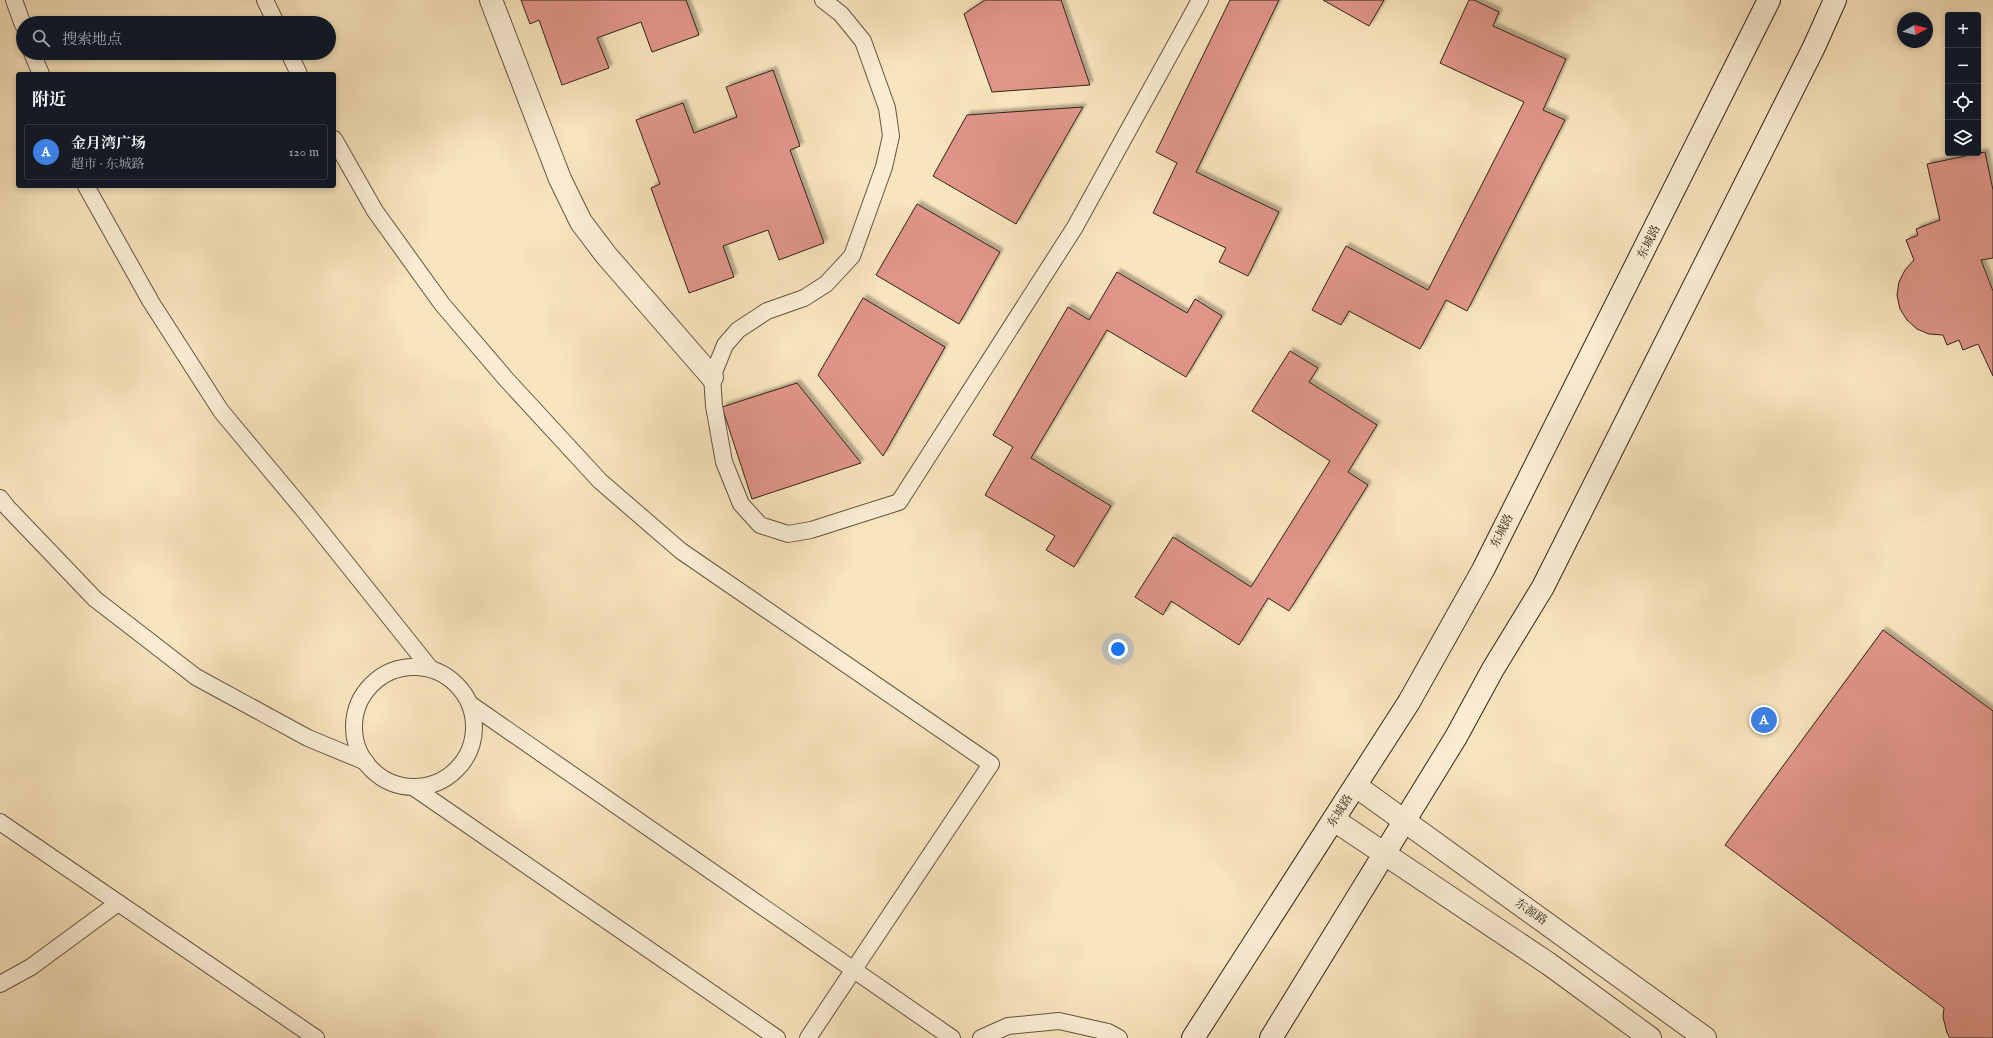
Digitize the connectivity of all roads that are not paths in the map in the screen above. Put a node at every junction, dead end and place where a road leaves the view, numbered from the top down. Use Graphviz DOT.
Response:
graph roads {
  1 [pos="14,0"];
  2 [pos="265,0"];
  3 [pos="491,0"];
  4 [pos="823,0"];
  5 [pos="1200,0"];
  6 [pos="1769,0"];
  7 [pos="1835,0"];
  8 [pos="20,16"];
  9 [pos="273,16"];
  10 [pos="35,60"];
  11 [pos="292,60"];
  12 [pos="40,72"];
  13 [pos="298,72"];
  14 [pos="336,143"];
  15 [pos="87,188"];
  16 [pos="712,377"];
  17 [pos="0,498"];
  18 [pos="430,668"];
  19 [pos="470,704"];
  20 [pos="366,762"];
  21 [pos="1356,786"];
  22 [pos="413,787"];
  23 [pos="1334,820"];
  24 [pos="1404,821"];
  25 [pos="0,822"];
  26 [pos="1384,854"];
  27 [pos="118,903"];
  28 [pos="853,970"];
  29 [pos="0,984"];
  30 [pos="316,1038"];
  31 [pos="777,1038"];
  32 [pos="808,1038"];
  33 [pos="952,1038"];
  34 [pos="981,1038"];
  35 [pos="1120,1038"];
  36 [pos="1193,1038"];
  37 [pos="1271,1038"];
  38 [pos="1650,1038"];
  39 [pos="1705,1038"];
  1 -- 8 [label="lane"];
  2 -- 9 [label="lane"];
  3 -- 16 [label="main road"];
  4 -- 16 [label="lane"];
  5 -- 16 [label="lane"];
  6 -- 21 [label="main road, 东城路"];
  7 -- 24 [label="main road"];
  10 -- 12 [label="lane"];
  11 -- 13 [label="lane"];
  14 -- 28 [label="lane"];
  15 -- 18 [label="lane"];
  17 -- 20 [label="lane"];
  18 -- 19 [label="lane"];
  18 -- 20 [label="lane"];
  19 -- 22 [label="lane"];
  19 -- 28 [label="lane"];
  20 -- 22 [label="lane"];
  21 -- 23 [label="main road, 东城路"];
  21 -- 24 [label="main road, 东源路"];
  22 -- 31 [label="lane"];
  23 -- 26 [label="main road"];
  23 -- 36 [label="main road, 东城路"];
  24 -- 26 [label="main road"];
  24 -- 39 [label="main road, 东源路"];
  25 -- 27 [label="lane"];
  26 -- 37 [label="main road"];
  26 -- 38 [label="main road"];
  27 -- 29 [label="lane"];
  27 -- 30 [label="lane"];
  28 -- 32 [label="lane"];
  28 -- 33 [label="lane"];
  34 -- 35 [label="lane"];
}
